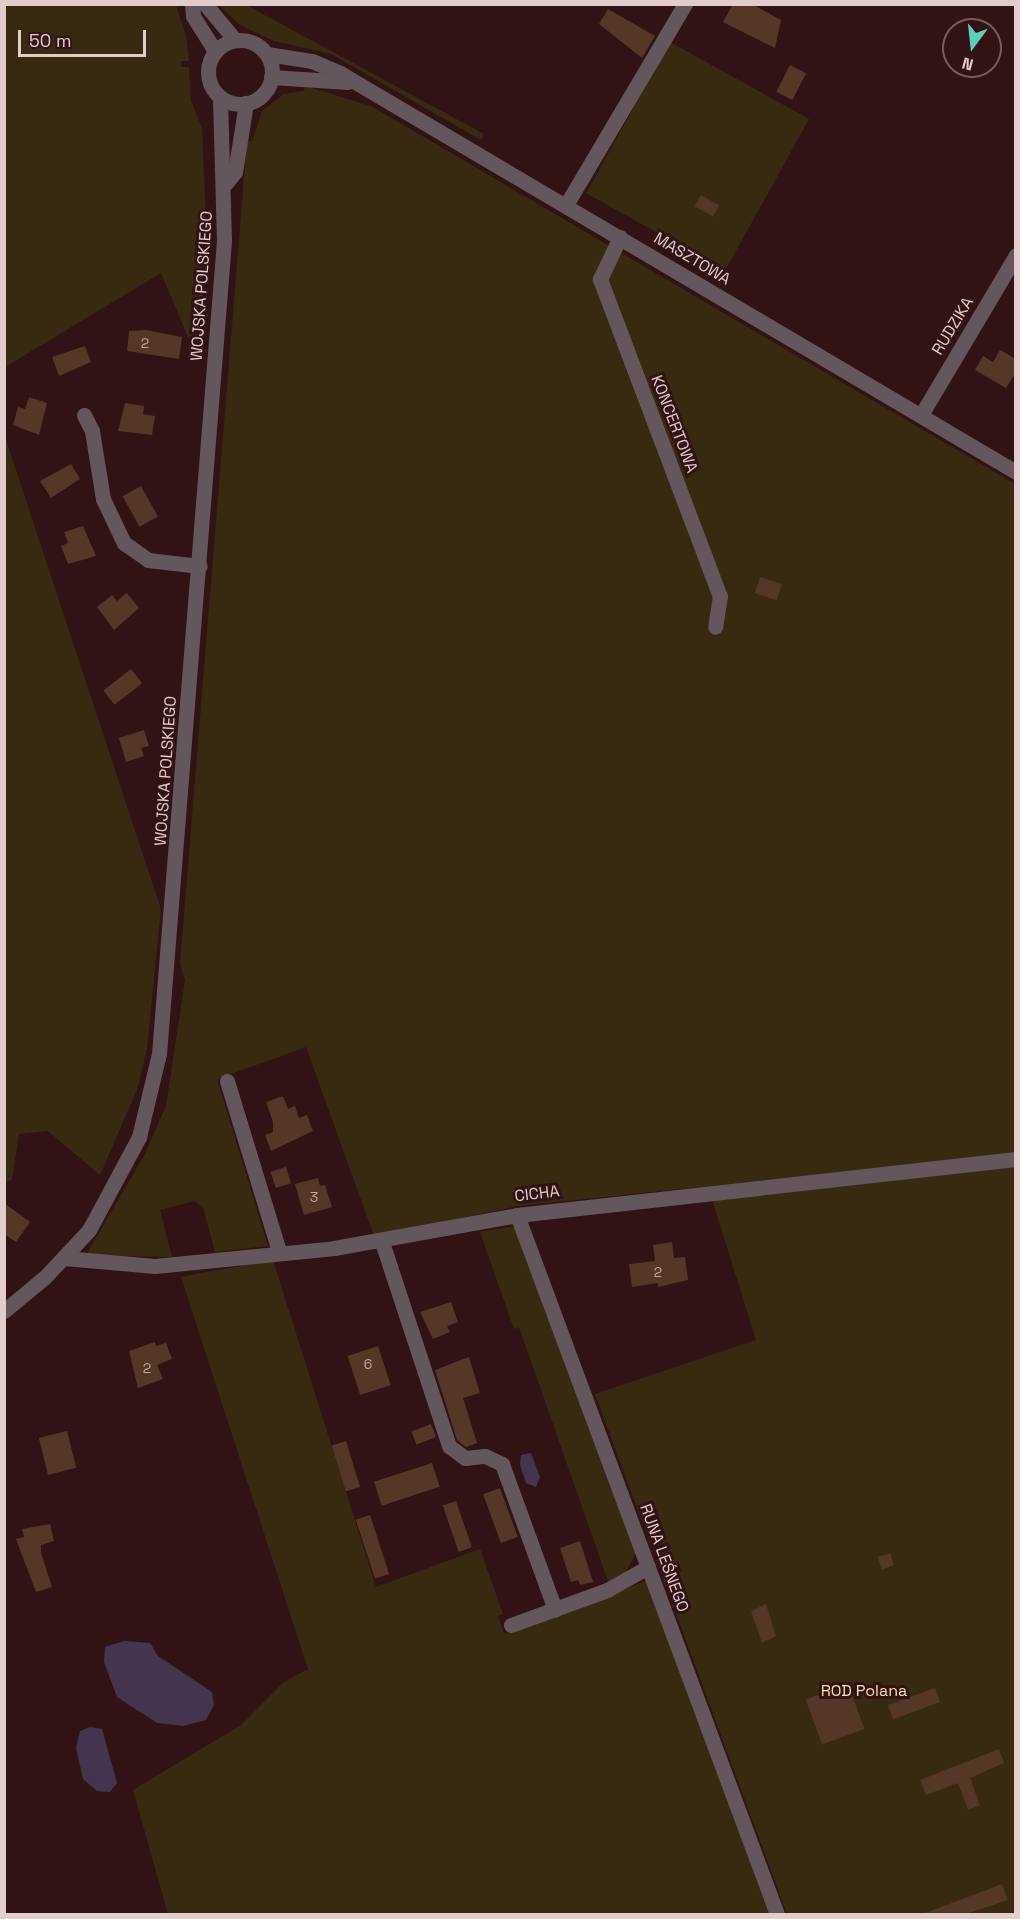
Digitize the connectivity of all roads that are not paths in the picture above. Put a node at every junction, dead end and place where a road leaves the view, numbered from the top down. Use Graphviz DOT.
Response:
graph roads {
  1 [pos="192,4"];
  2 [pos="205,4"];
  3 [pos="685,4"];
  4 [pos="235,40"];
  5 [pos="215,51"];
  6 [pos="267,54"];
  7 [pos="271,77"];
  8 [pos="348,82"];
  9 [pos="220,97"];
  10 [pos="246,103"];
  11 [pos="226,183"];
  12 [pos="566,205"];
  13 [pos="620,237"];
  14 [pos="1016,255"];
  15 [pos="84,415"];
  16 [pos="921,415"];
  17 [pos="1016,472"];
  18 [pos="200,566"];
  19 [pos="715,627"];
  20 [pos="227,1081"];
  21 [pos="1016,1159"];
  22 [pos="517,1215"];
  23 [pos="382,1242"];
  24 [pos="279,1251"];
  25 [pos="64,1258"];
  26 [pos="6,1307"];
  27 [pos="648,1567"];
  28 [pos="555,1610"];
  29 [pos="511,1625"];
  30 [pos="777,1914"];
  1 -- 5 [label="street"];
  2 -- 4 [label="street"];
  3 -- 12 [label="street"];
  4 -- 5 [label="street"];
  4 -- 6 [label="street"];
  5 -- 9 [label="street"];
  6 -- 7 [label="street"];
  6 -- 8 [label="street, MASZTOWA"];
  7 -- 8 [label="street, MASZTOWA"];
  7 -- 10 [label="street"];
  8 -- 12 [label="street, MASZTOWA"];
  9 -- 10 [label="street"];
  9 -- 11 [label="street, WOJSKA POLSKIEGO"];
  10 -- 11 [label="street, WOJSKA POLSKIEGO"];
  11 -- 18 [label="street, WOJSKA POLSKIEGO"];
  12 -- 13 [label="street, MASZTOWA"];
  13 -- 16 [label="street, MASZTOWA"];
  13 -- 19 [label="street, KONCERTOWA"];
  14 -- 16 [label="street, RUDZIKA"];
  15 -- 18 [label="street"];
  16 -- 17 [label="street, MASZTOWA"];
  18 -- 25 [label="street, WOJSKA POLSKIEGO"];
  20 -- 24 [label="street"];
  21 -- 22 [label="street, CICHA"];
  22 -- 23 [label="street, CICHA"];
  22 -- 27 [label="street, RUNA LEŚNEGO"];
  23 -- 24 [label="street, CICHA"];
  23 -- 28 [label="street"];
  24 -- 25 [label="street, CICHA"];
  25 -- 26 [label="street, WOJSKA POLSKIEGO"];
  27 -- 28 [label="street"];
  27 -- 30 [label="street, RUNA LEŚNEGO"];
  28 -- 29 [label="street"];
}
